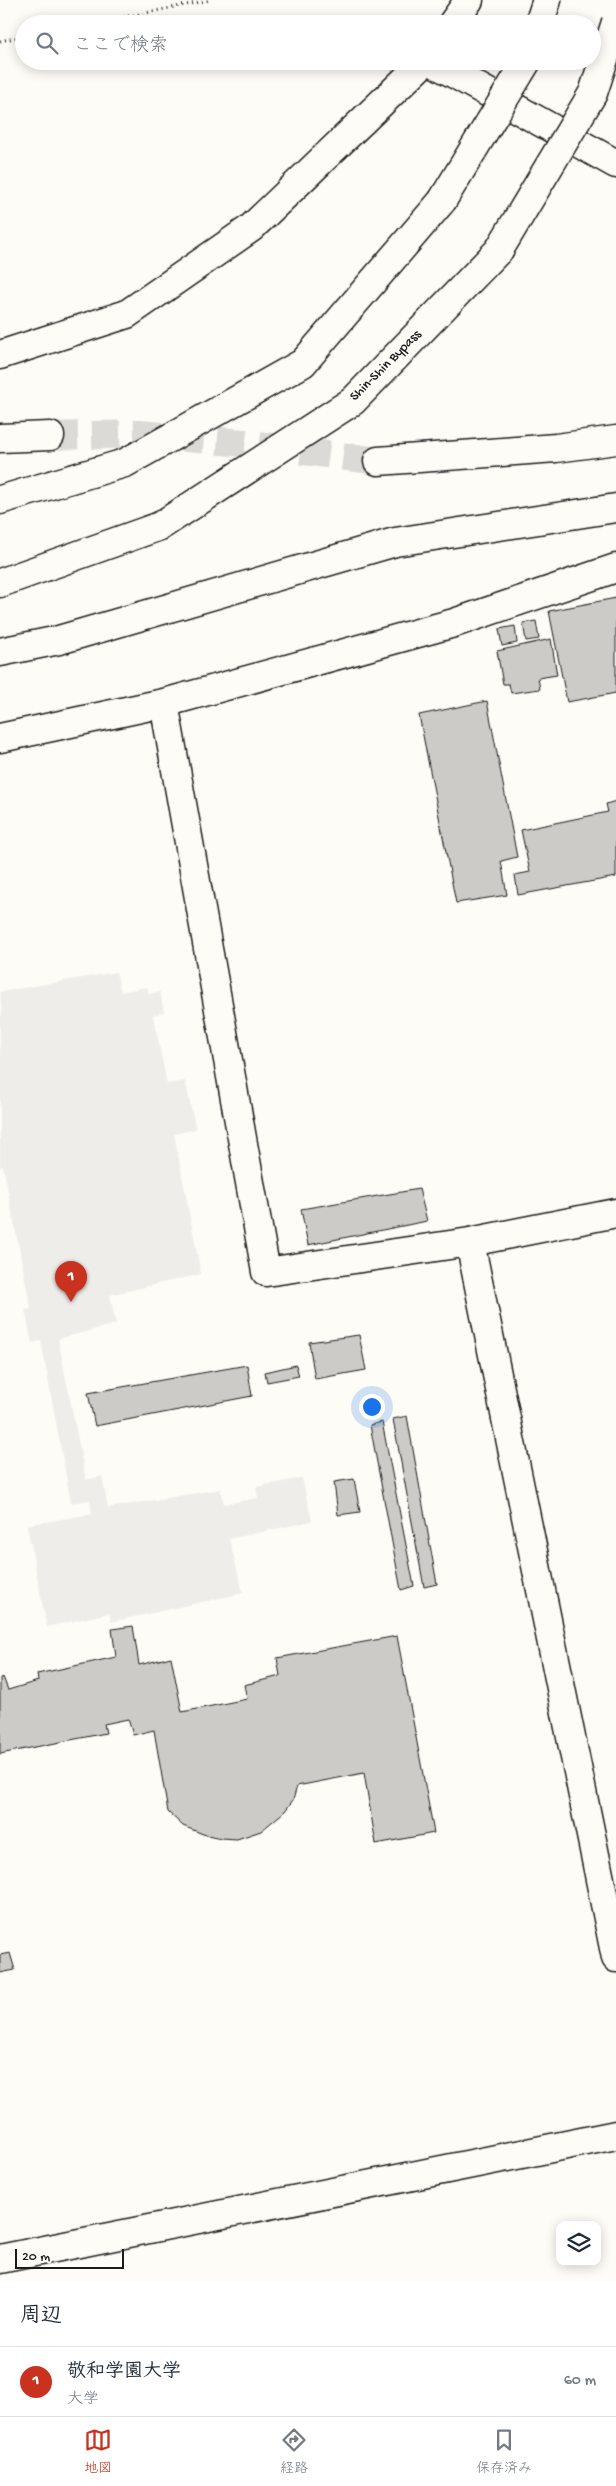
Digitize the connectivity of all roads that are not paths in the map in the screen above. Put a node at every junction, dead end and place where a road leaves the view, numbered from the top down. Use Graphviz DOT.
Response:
graph roads {
  1 [pos="469,0"];
  2 [pos="547,0"];
  3 [pos="458,15"];
  4 [pos="542,15"];
  5 [pos="616,22"];
  6 [pos="601,66"];
  7 [pos="416,70"];
  8 [pos="447,70"];
  9 [pos="522,70"];
  10 [pos="600,70"];
  11 [pos="616,164"];
  12 [pos="0,355"];
  13 [pos="50,436"];
  14 [pos="0,438"];
  15 [pos="616,440"];
  16 [pos="378,461"];
  17 [pos="0,500"];
  18 [pos="616,508"];
  19 [pos="616,568"];
  20 [pos="0,583"];
  21 [pos="0,652"];
  22 [pos="164,703"];
  23 [pos="0,738"];
  24 [pos="616,1213"];
  25 [pos="470,1242"];
  26 [pos="616,1958"];
  27 [pos="616,2135"];
  28 [pos="0,2259"];
  1 -- 3 [label="main road"];
  2 -- 4 [label="main road"];
  5 -- 6 [label="main road, Shin-Shin Bypass, bridge"];
  7 -- 12 [label="main road"];
  8 -- 11 [label="main road"];
  9 -- 17 [label="main road, bridge"];
  10 -- 20 [label="main road, Shin-Shin Bypass, bridge"];
  13 -- 14 [label="main road"];
  15 -- 16 [label="main road"];
  18 -- 21 [label="main road"];
  19 -- 22 [label="main road"];
  22 -- 23 [label="main road"];
  22 -- 25 [label="main road"];
  24 -- 25 [label="main road"];
  25 -- 26 [label="main road"];
  27 -- 28 [label="main road"];
}
